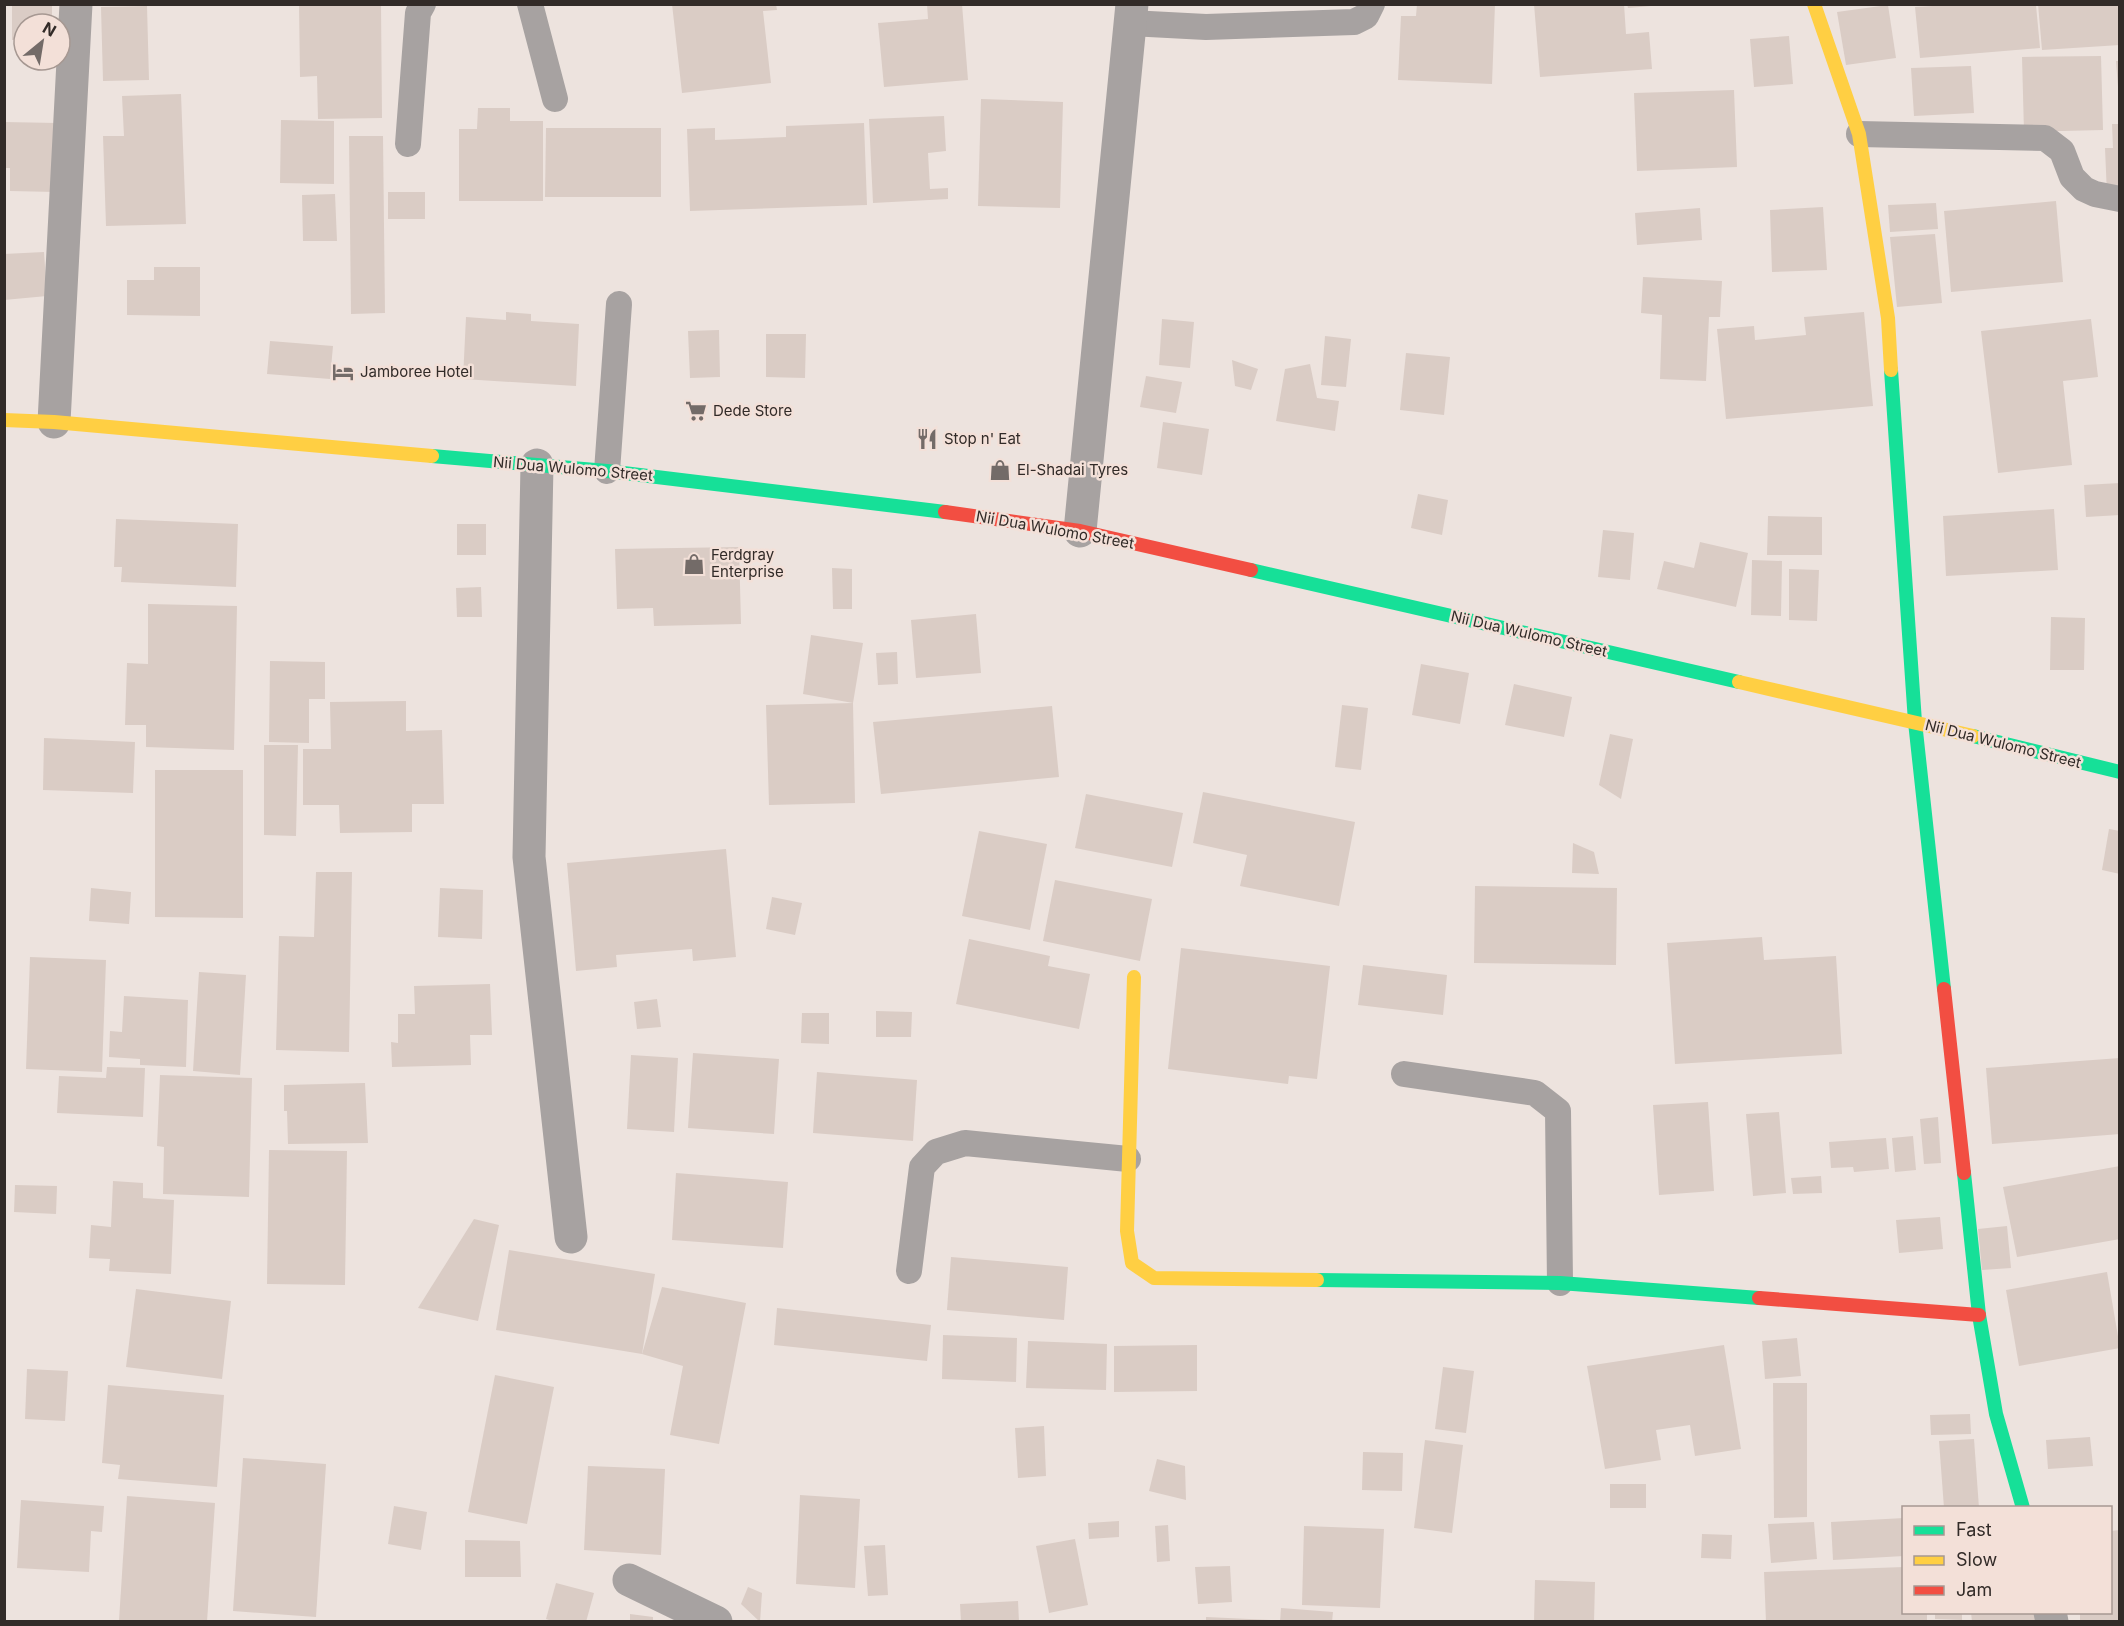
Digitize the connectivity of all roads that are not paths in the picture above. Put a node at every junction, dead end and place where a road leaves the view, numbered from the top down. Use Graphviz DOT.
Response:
graph roads {
  1 [pos="76,4"];
  2 [pos="423,4"];
  3 [pos="530,4"];
  4 [pos="1372,4"];
  5 [pos="1814,4"];
  6 [pos="1131,14"];
  7 [pos="555,99"];
  8 [pos="1859,134"];
  9 [pos="408,144"];
  10 [pos="2120,199"];
  11 [pos="619,304"];
  12 [pos="4,420"];
  13 [pos="54,422"];
  14 [pos="537,465"];
  15 [pos="607,471"];
  16 [pos="1080,531"];
  17 [pos="1915,722"];
  18 [pos="2120,772"];
  19 [pos="1134,977"];
  20 [pos="1404,1074"];
  21 [pos="1128,1159"];
  22 [pos="571,1237"];
  23 [pos="909,1271"];
  24 [pos="1560,1283"];
  25 [pos="1979,1315"];
  26 [pos="2022,1506"];
  27 [pos="629,1580"];
  28 [pos="716,1622"];
  1 -- 13 [label="street"];
  2 -- 9 [label="lane"];
  3 -- 7 [label="lane"];
  4 -- 6 [label="lane"];
  5 -- 8 [label="street"];
  6 -- 16 [label="street"];
  8 -- 10 [label="lane"];
  8 -- 17 [label="street"];
  11 -- 15 [label="lane"];
  12 -- 13 [label="street, Nii Dua Wulomo Street"];
  13 -- 14 [label="street, Nii Dua Wulomo Street"];
  14 -- 15 [label="street, Nii Dua Wulomo Street"];
  14 -- 22 [label="street"];
  15 -- 16 [label="street, Nii Dua Wulomo Street"];
  16 -- 17 [label="street, Nii Dua Wulomo Street"];
  17 -- 18 [label="street, Nii Dua Wulomo Street"];
  17 -- 25 [label="street"];
  19 -- 21 [label="street"];
  20 -- 24 [label="lane"];
  21 -- 23 [label="lane"];
  21 -- 24 [label="street"];
  24 -- 25 [label="street"];
  25 -- 26 [label="street"];
  27 -- 28 [label="street"];
}
